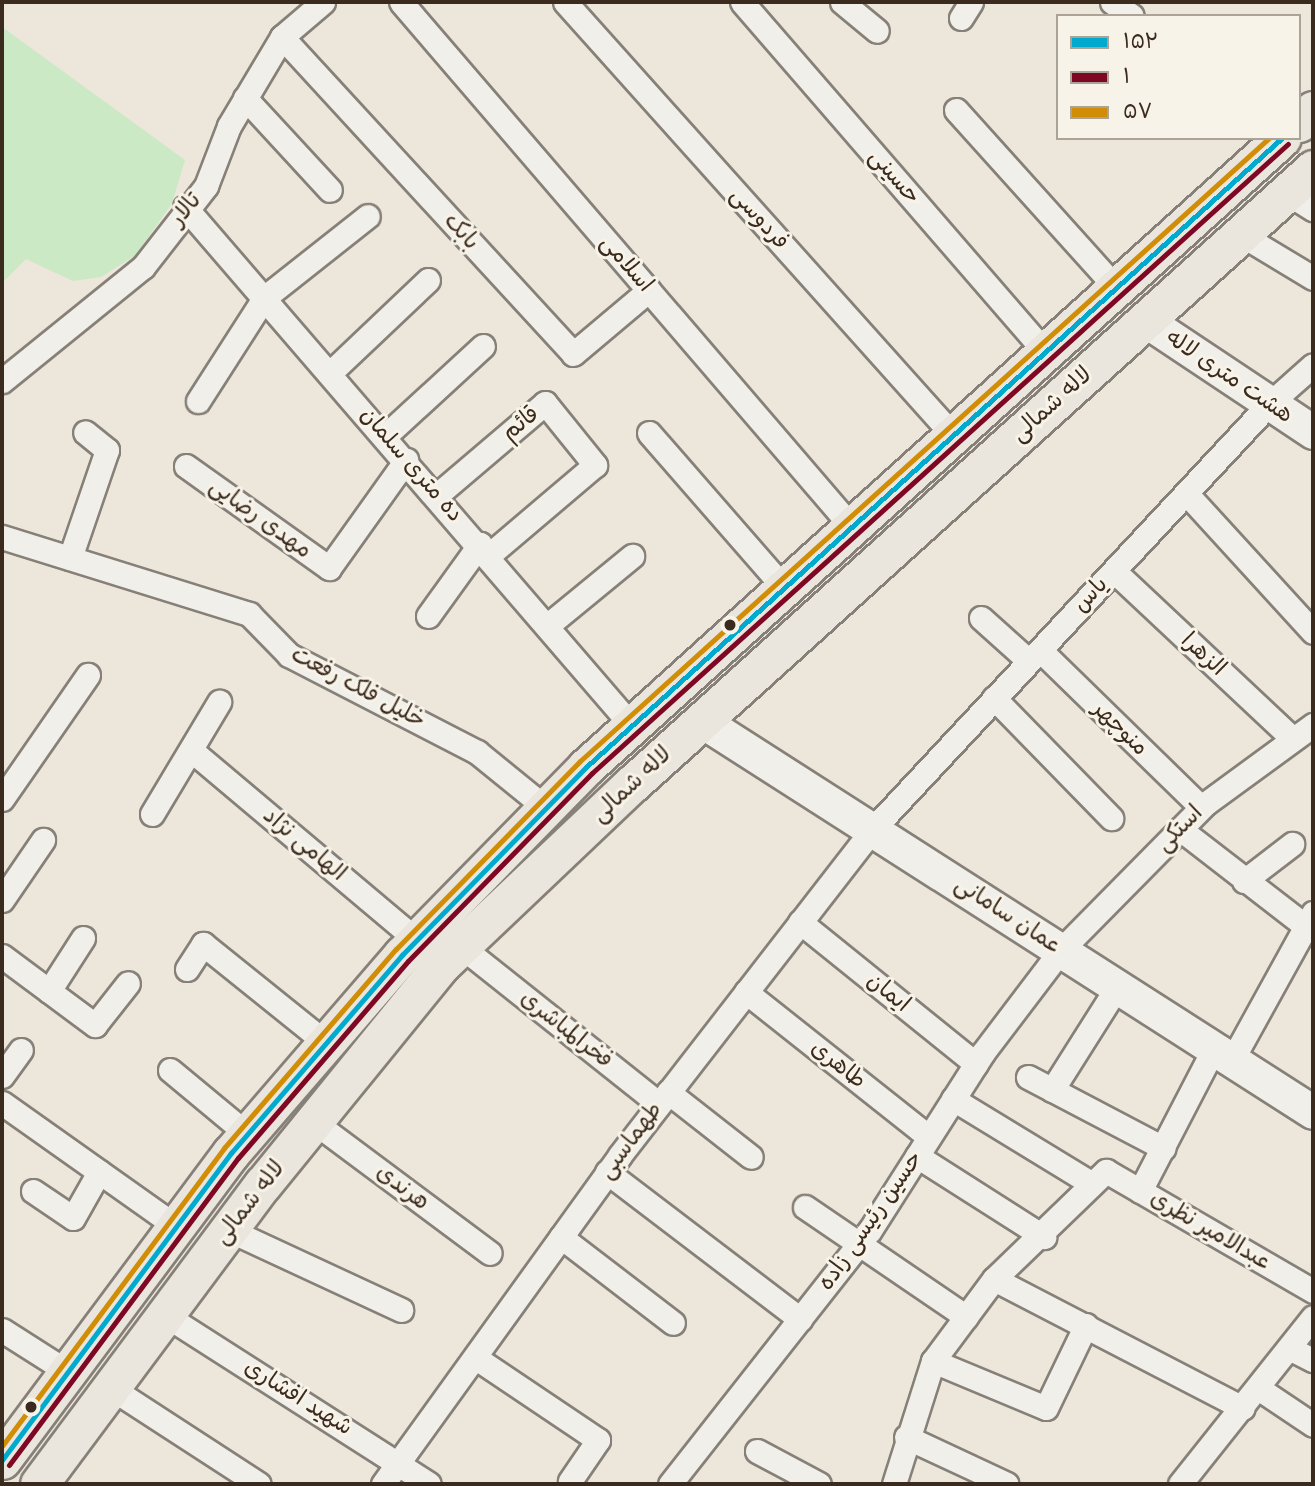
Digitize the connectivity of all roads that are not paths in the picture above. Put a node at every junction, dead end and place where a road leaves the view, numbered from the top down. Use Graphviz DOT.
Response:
graph roads {
  1 [pos="323,2"];
  2 [pos="401,2"];
  3 [pos="565,2"];
  4 [pos="742,2"];
  5 [pos="842,2"];
  6 [pos="1112,2"];
  7 [pos="1129,14"];
  8 [pos="877,31"];
  9 [pos="282,37"];
  10 [pos="245,98"];
  11 [pos="956,110"];
  12 [pos="1280,140"];
  13 [pos="330,190"];
  14 [pos="1304,190"];
  15 [pos="185,207"];
  16 [pos="368,216"];
  17 [pos="1240,234"];
  18 [pos="1313,278"];
  19 [pos="428,280"];
  20 [pos="1116,288"];
  21 [pos="649,290"];
  22 [pos="264,298"];
  23 [pos="1145,320"];
  24 [pos="483,346"];
  25 [pos="1045,352"];
  26 [pos="1313,365"];
  27 [pos="330,373"];
  28 [pos="2,382"];
  29 [pos="998,396"];
  30 [pos="198,401"];
  31 [pos="1268,405"];
  32 [pos="85,432"];
  33 [pos="1313,432"];
  34 [pos="649,433"];
  35 [pos="953,435"];
  36 [pos="385,436"];
  37 [pos="1009,444"];
  38 [pos="406,460"];
  39 [pos="186,466"];
  40 [pos="914,471"];
  41 [pos="1185,494"];
  42 [pos="437,495"];
  43 [pos="923,521"];
  44 [pos="852,527"];
  45 [pos="2,537"];
  46 [pos="484,549"];
  47 [pos="632,556"];
  48 [pos="70,558"];
  49 [pos="1114,571"];
  50 [pos="784,588"];
  51 [pos="428,616"];
  52 [pos="981,618"];
  53 [pos="548,625"];
  54 [pos="1313,632"];
  55 [pos="1035,655"];
  56 [pos="88,675"];
  57 [pos="994,698"];
  58 [pos="219,702"];
  59 [pos="702,721"];
  60 [pos="1313,725"];
  61 [pos="632,726"];
  62 [pos="1293,739"];
  63 [pos="191,750"];
  64 [pos="2,799"];
  65 [pos="1201,807"];
  66 [pos="546,808"];
  67 [pos="152,814"];
  68 [pos="1111,818"];
  69 [pos="1180,829"];
  70 [pos="872,830"];
  71 [pos="43,841"];
  72 [pos="1292,844"];
  73 [pos="1244,881"];
  74 [pos="2,900"];
  75 [pos="1308,919"];
  76 [pos="800,922"];
  77 [pos="83,938"];
  78 [pos="417,940"];
  79 [pos="1061,950"];
  80 [pos="2,956"];
  81 [pos="473,956"];
  82 [pos="187,969"];
  83 [pos="128,983"];
  84 [pos="1117,986"];
  85 [pos="49,991"];
  86 [pos="746,992"];
  87 [pos="326,1043"];
  88 [pos="21,1050"];
  89 [pos="1223,1054"];
  90 [pos="976,1063"];
  91 [pos="170,1070"];
  92 [pos="2,1076"];
  93 [pos="1028,1077"];
  94 [pos="1052,1090"];
  95 [pos="663,1098"];
  96 [pos="953,1099"];
  97 [pos="2,1103"];
  98 [pos="1313,1112"];
  99 [pos="314,1122"];
  100 [pos="247,1134"];
  101 [pos="923,1147"];
  102 [pos="1163,1148"];
  103 [pos="751,1157"];
  104 [pos="221,1167"];
  105 [pos="99,1172"];
  106 [pos="607,1172"];
  107 [pos="1099,1178"];
  108 [pos="33,1191"];
  109 [pos="1140,1191"];
  110 [pos="253,1198"];
  111 [pos="805,1207"];
  112 [pos="176,1226"];
  113 [pos="229,1230"];
  114 [pos="561,1237"];
  115 [pos="1044,1237"];
  116 [pos="859,1244"];
  117 [pos="490,1253"];
  118 [pos="994,1279"];
  119 [pos="1313,1291"];
  120 [pos="401,1310"];
  121 [pos="165,1315"];
  122 [pos="965,1317"];
  123 [pos="1313,1317"];
  124 [pos="800,1319"];
  125 [pos="673,1323"];
  126 [pos="1086,1325"];
  127 [pos="2,1330"];
  128 [pos="1289,1348"];
  129 [pos="476,1358"];
  130 [pos="1313,1360"];
  131 [pos="933,1361"];
  132 [pos="68,1372"];
  133 [pos="111,1388"];
  134 [pos="1258,1388"];
  135 [pos="1243,1408"];
  136 [pos="1313,1425"];
  137 [pos="906,1437"];
  138 [pos="5,1449"];
  139 [pos="757,1451"];
  140 [pos="402,1462"];
  141 [pos="570,1481"];
  142 [pos="677,1482"];
  143 [pos="1182,1483"];
  144 [pos="39,1484"];
  145 [pos="259,1484"];
  146 [pos="383,1484"];
  147 [pos="429,1484"];
  148 [pos="819,1484"];
  149 [pos="894,1484"];
  150 [pos="1007,1484"];
  1 -- 9 [label="street, تالار"];
  2 -- 21 [label="street, اسلامی"];
  3 -- 35 [label="street, فردوسی"];
  4 -- 25 [label="street, حسینی"];
  5 -- 8 [label="street"];
  6 -- 7 [label="street"];
  9 -- 10 [label="street, تالار"];
  9 -- 21 [label="street, بابک"];
  10 -- 13 [label="street"];
  10 -- 15 [label="street, تالار"];
  11 -- 20 [label="street"];
  12 -- 20 [label="main road, لاله شمالی"];
  14 -- 17 [label="main road, لاله شمالی"];
  15 -- 22 [label="street, ده متری سلمان"];
  15 -- 28 [label="street, تالار"];
  16 -- 22 [label="street"];
  17 -- 18 [label="street"];
  17 -- 23 [label="main road, لاله شمالی"];
  19 -- 27 [label="street"];
  20 -- 25 [label="main road, لاله شمالی"];
  21 -- 44 [label="street, اسلامی"];
  22 -- 27 [label="street, ده متری سلمان"];
  22 -- 30 [label="street"];
  23 -- 31 [label="street, هشت متری لاله"];
  23 -- 37 [label="main road, لاله شمالی"];
  24 -- 36 [label="street"];
  25 -- 29 [label="main road, لاله شمالی"];
  26 -- 31 [label="street, یاس"];
  27 -- 36 [label="street, ده متری سلمان"];
  29 -- 35 [label="main road, لاله شمالی"];
  29 -- 37 [label="main road"];
  31 -- 33 [label="street, هشت متری لاله"];
  31 -- 41 [label="street, یاس"];
  32 -- 48 [label="street"];
  34 -- 50 [label="street"];
  35 -- 40 [label="main road, لاله شمالی"];
  36 -- 38 [label="street, ده متری سلمان"];
  37 -- 43 [label="main road, لاله شمالی"];
  38 -- 39 [label="street, مهدی رضایی"];
  38 -- 42 [label="street, ده متری سلمان"];
  40 -- 43 [label="main road"];
  40 -- 44 [label="main road, لاله شمالی"];
  41 -- 49 [label="street, یاس"];
  41 -- 54 [label="street"];
  42 -- 46 [label="street, ده متری سلمان"];
  42 -- 46 [label="street, قائم"];
  43 -- 59 [label="main road, لاله شمالی"];
  44 -- 50 [label="main road, لاله شمالی"];
  45 -- 48 [label="street, خلیل فلک رفعت"];
  46 -- 51 [label="street"];
  46 -- 53 [label="street, ده متری سلمان"];
  47 -- 53 [label="street"];
  48 -- 66 [label="street, خلیل فلک رفعت"];
  49 -- 55 [label="street, یاس"];
  49 -- 62 [label="street, الزهرا"];
  50 -- 61 [label="main road, لاله شمالی"];
  52 -- 55 [label="street, منوچهر"];
  53 -- 61 [label="street, ده متری سلمان"];
  55 -- 57 [label="street, یاس"];
  55 -- 65 [label="street, منوچهر"];
  56 -- 64 [label="street"];
  57 -- 68 [label="street"];
  57 -- 70 [label="street, یاس"];
  58 -- 63 [label="street"];
  59 -- 70 [label="street, عمان سامانی"];
  59 -- 99 [label="main road, لاله شمالی"];
  60 -- 62 [label="street, استکی"];
  61 -- 66 [label="main road, لاله شمالی"];
  62 -- 65 [label="street, استکی"];
  63 -- 67 [label="street"];
  63 -- 78 [label="street, الهامی نژاد"];
  65 -- 69 [label="street, استکی"];
  66 -- 78 [label="main road, لاله شمالی"];
  69 -- 73 [label="street"];
  69 -- 79 [label="street, استکی"];
  70 -- 76 [label="street, طهماسبی"];
  70 -- 79 [label="street, عمان سامانی"];
  71 -- 74 [label="street"];
  72 -- 73 [label="street"];
  73 -- 75 [label="street"];
  75 -- 89 [label="street"];
  76 -- 86 [label="street, طهماسبی"];
  76 -- 90 [label="street, ایمان"];
  77 -- 85 [label="street"];
  78 -- 87 [label="main road, لاله شمالی"];
  79 -- 84 [label="street, عمان سامانی"];
  79 -- 90 [label="street, حسین رئیسی زاده"];
  80 -- 85 [label="street"];
  81 -- 95 [label="street, فخرالمباشری"];
  82 -- 87 [label="street"];
  83 -- 85 [label="street"];
  84 -- 89 [label="street, عمان سامانی"];
  84 -- 94 [label="street"];
  86 -- 95 [label="street, طهماسبی"];
  86 -- 101 [label="street, طاهری"];
  87 -- 100 [label="main road, لاله شمالی"];
  88 -- 92 [label="street"];
  89 -- 98 [label="street, عمان سامانی"];
  89 -- 102 [label="street"];
  90 -- 96 [label="street, حسین رئیسی زاده"];
  91 -- 100 [label="street"];
  93 -- 94 [label="street"];
  94 -- 102 [label="street"];
  95 -- 103 [label="street, فخرالمباشری"];
  95 -- 106 [label="street, طهماسبی"];
  96 -- 101 [label="street, حسین رئیسی زاده"];
  96 -- 107 [label="street, عبدالامیر نظری"];
  97 -- 105 [label="street"];
  99 -- 110 [label="main road, لاله شمالی"];
  99 -- 117 [label="street, هرندی"];
  100 -- 104 [label="main road, لاله شمالی"];
  101 -- 115 [label="street, طاهری"];
  101 -- 116 [label="street, حسین رئیسی زاده"];
  102 -- 109 [label="street"];
  104 -- 110 [label="main road"];
  104 -- 112 [label="main road, لاله شمالی"];
  105 -- 108 [label="street"];
  105 -- 112 [label="street"];
  106 -- 114 [label="street, طهماسبی"];
  106 -- 124 [label="street"];
  107 -- 109 [label="street, عبدالامیر نظری"];
  107 -- 115 [label="street"];
  109 -- 119 [label="street, عبدالامیر نظری"];
  110 -- 113 [label="main road, لاله شمالی"];
  111 -- 116 [label="street"];
  112 -- 132 [label="main road, لاله شمالی"];
  113 -- 120 [label="street"];
  113 -- 121 [label="main road, لاله شمالی"];
  114 -- 125 [label="street"];
  114 -- 129 [label="street, طهماسبی"];
  115 -- 118 [label="street"];
  116 -- 122 [label="street"];
  116 -- 124 [label="street, حسین رئیسی زاده"];
  118 -- 122 [label="street"];
  118 -- 126 [label="street"];
  121 -- 133 [label="main road, لاله شمالی"];
  121 -- 140 [label="street, شهید افشاری"];
  122 -- 131 [label="street"];
  123 -- 128 [label="street"];
  124 -- 142 [label="street, حسین رئیسی زاده"];
  126 -- 131 [label="street"];
  126 -- 135 [label="street"];
  127 -- 132 [label="street"];
  128 -- 130 [label="street"];
  128 -- 134 [label="street"];
  129 -- 140 [label="street, طهماسبی"];
  129 -- 141 [label="street"];
  131 -- 137 [label="street"];
  132 -- 138 [label="main road, لاله شمالی"];
  133 -- 144 [label="main road, لاله شمالی"];
  133 -- 145 [label="street"];
  134 -- 135 [label="street"];
  134 -- 136 [label="street"];
  135 -- 143 [label="street"];
  137 -- 149 [label="street"];
  137 -- 150 [label="street"];
  139 -- 148 [label="street"];
  140 -- 146 [label="street, طهماسبی"];
  140 -- 147 [label="street, شهید افشاری"];
}
